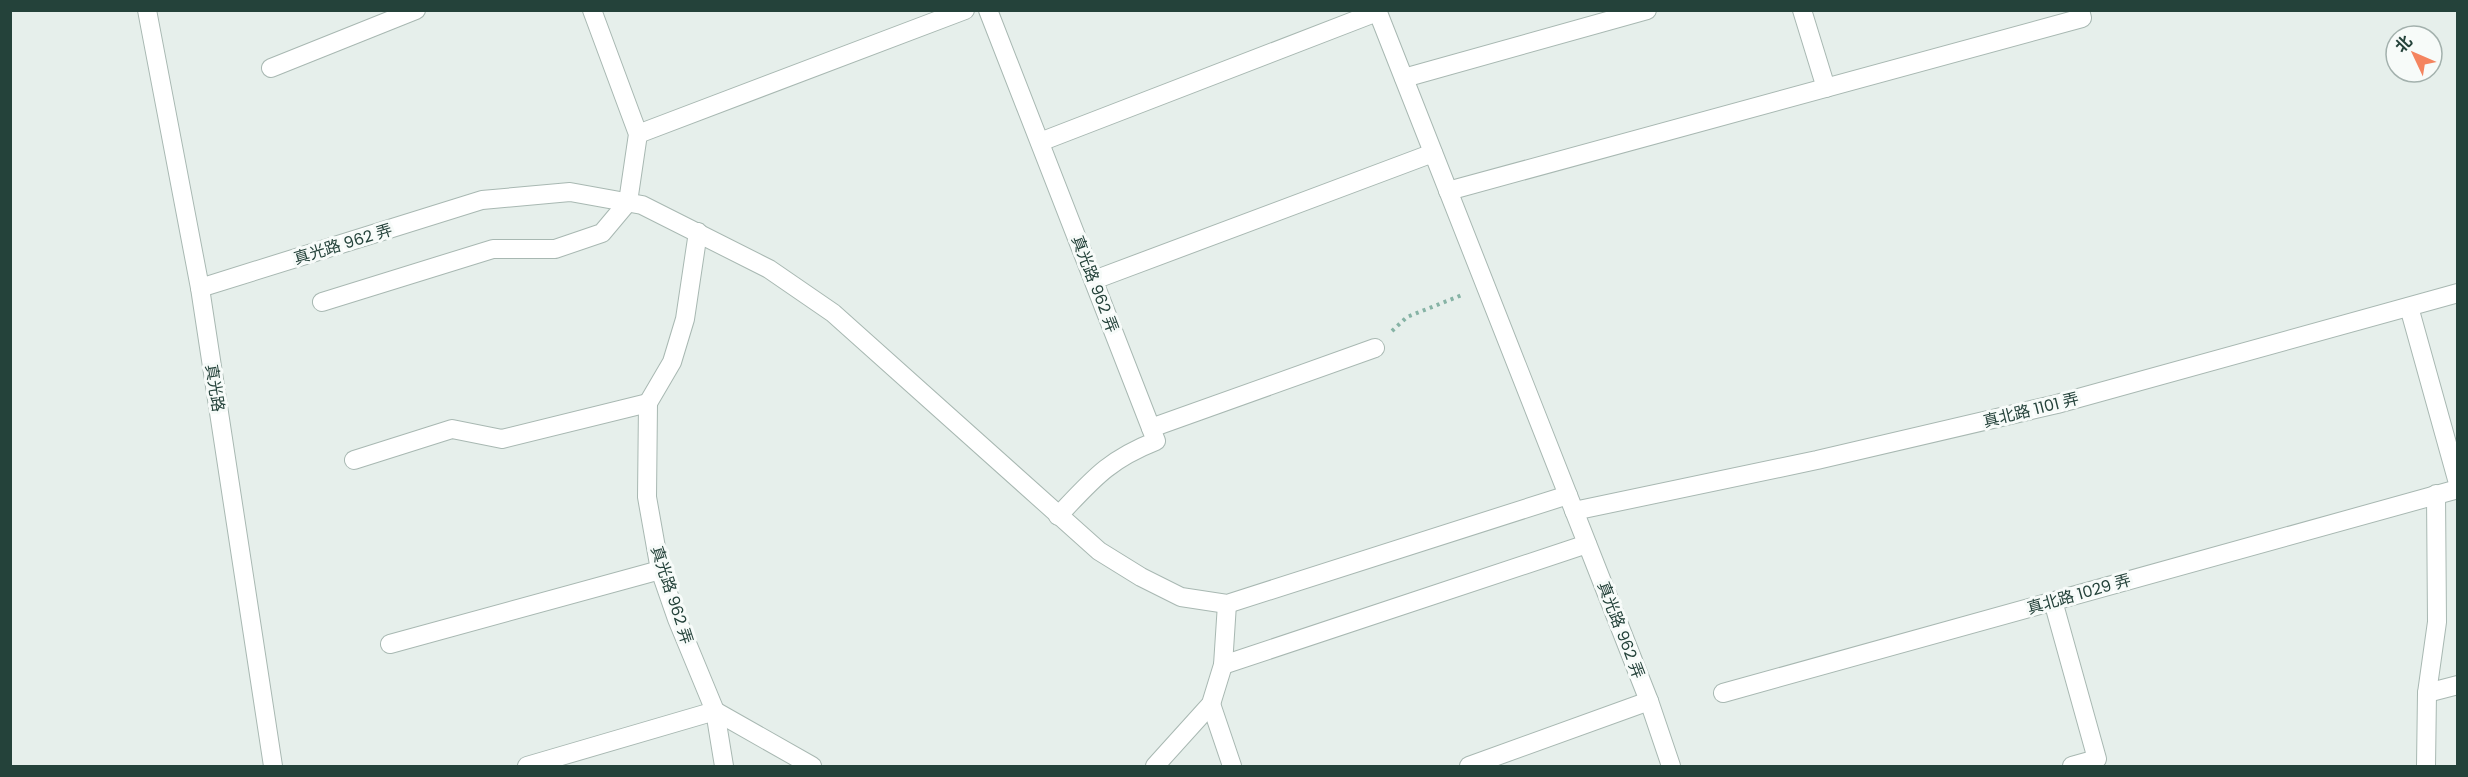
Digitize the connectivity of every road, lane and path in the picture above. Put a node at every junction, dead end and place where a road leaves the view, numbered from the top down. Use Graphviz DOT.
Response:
graph roads {
  1 [pos="147,10"];
  2 [pos="416,10"];
  3 [pos="592,10"];
  4 [pos="965,10"];
  5 [pos="988,10"];
  6 [pos="1647,10"];
  7 [pos="1802,10"];
  8 [pos="2080,10"];
  9 [pos="1377,11"];
  10 [pos="271,68"];
  11 [pos="1404,78"];
  12 [pos="1826,88"];
  13 [pos="638,134"];
  14 [pos="1040,142"];
  15 [pos="1433,153"];
  16 [pos="1448,191"];
  17 [pos="628,202"];
  18 [pos="698,232"];
  19 [pos="1094,280"];
  20 [pos="1485,286"];
  21 [pos="200,288"];
  22 [pos="2457,293"];
  23 [pos="322,302"];
  24 [pos="2409,307"];
  25 [pos="1375,348"];
  26 [pos="648,403"];
  27 [pos="1151,428"];
  28 [pos="354,460"];
  29 [pos="2457,483"];
  30 [pos="2457,489"];
  31 [pos="2436,494"];
  32 [pos="1571,503"];
  33 [pos="1058,516"];
  34 [pos="1587,544"];
  35 [pos="660,570"];
  36 [pos="2054,601"];
  37 [pos="1227,604"];
  38 [pos="390,644"];
  39 [pos="1223,664"];
  40 [pos="2457,685"];
  41 [pos="1723,693"];
  42 [pos="2427,693"];
  43 [pos="1649,701"];
  44 [pos="1211,704"];
  45 [pos="715,711"];
  46 [pos="273,766"];
  47 [pos="527,766"];
  48 [pos="724,766"];
  49 [pos="812,766"];
  50 [pos="1155,766"];
  51 [pos="1232,766"];
  52 [pos="1469,766"];
  53 [pos="1671,766"];
  54 [pos="2072,766"];
  55 [pos="2426,766"];
  1 -- 21 [label="street, 真光路"];
  2 -- 10 [label="street"];
  3 -- 13 [label="street"];
  4 -- 13 [label="street"];
  5 -- 14 [label="street, 真光路 962 弄"];
  6 -- 11 [label="street"];
  7 -- 12 [label="street"];
  8 -- 12 [label="street"];
  9 -- 11 [label="street, 真光路 962 弄"];
  9 -- 14 [label="street"];
  11 -- 15 [label="street, 真光路 962 弄"];
  12 -- 16 [label="street"];
  13 -- 17 [label="street"];
  14 -- 19 [label="street, 真光路 962 弄"];
  15 -- 16 [label="street, 真光路 962 弄"];
  15 -- 19 [label="street"];
  16 -- 20 [label="street, 真光路 962 弄"];
  17 -- 18 [label="street, 真光路 962 弄"];
  17 -- 21 [label="street, 真光路 962 弄"];
  17 -- 23 [label="street"];
  18 -- 26 [label="street, 真光路 962 弄"];
  18 -- 33 [label="street, 真光路 962 弄"];
  19 -- 27 [label="street, 真光路 962 弄"];
  20 -- 25 [label="path"];
  20 -- 32 [label="street, 真光路 962 弄"];
  21 -- 46 [label="street, 真光路"];
  22 -- 24 [label="street, 真北路 1101 弄"];
  24 -- 29 [label="street"];
  24 -- 32 [label="street, 真北路 1101 弄"];
  25 -- 27 [label="street"];
  26 -- 28 [label="street"];
  26 -- 35 [label="street, 真光路 962 弄"];
  27 -- 33 [label="street"];
  30 -- 31 [label="street, 真北路 1029 弄"];
  31 -- 36 [label="street, 真北路 1029 弄"];
  31 -- 42 [label="street"];
  32 -- 34 [label="street, 真光路 962 弄"];
  32 -- 37 [label="street, 真光路 962 弄"];
  33 -- 37 [label="street, 真光路 962 弄"];
  34 -- 39 [label="street"];
  34 -- 43 [label="street, 真光路 962 弄"];
  35 -- 38 [label="street"];
  35 -- 45 [label="street, 真光路 962 弄"];
  36 -- 41 [label="street, 真北路 1029 弄"];
  36 -- 54 [label="street"];
  37 -- 39 [label="street"];
  39 -- 44 [label="street"];
  40 -- 42 [label="street"];
  42 -- 55 [label="street"];
  43 -- 52 [label="street"];
  43 -- 53 [label="street, 真光路 962 弄"];
  44 -- 50 [label="street"];
  44 -- 51 [label="street"];
  45 -- 47 [label="street"];
  45 -- 48 [label="street, 真光路 962 弄"];
  45 -- 49 [label="street"];
}
